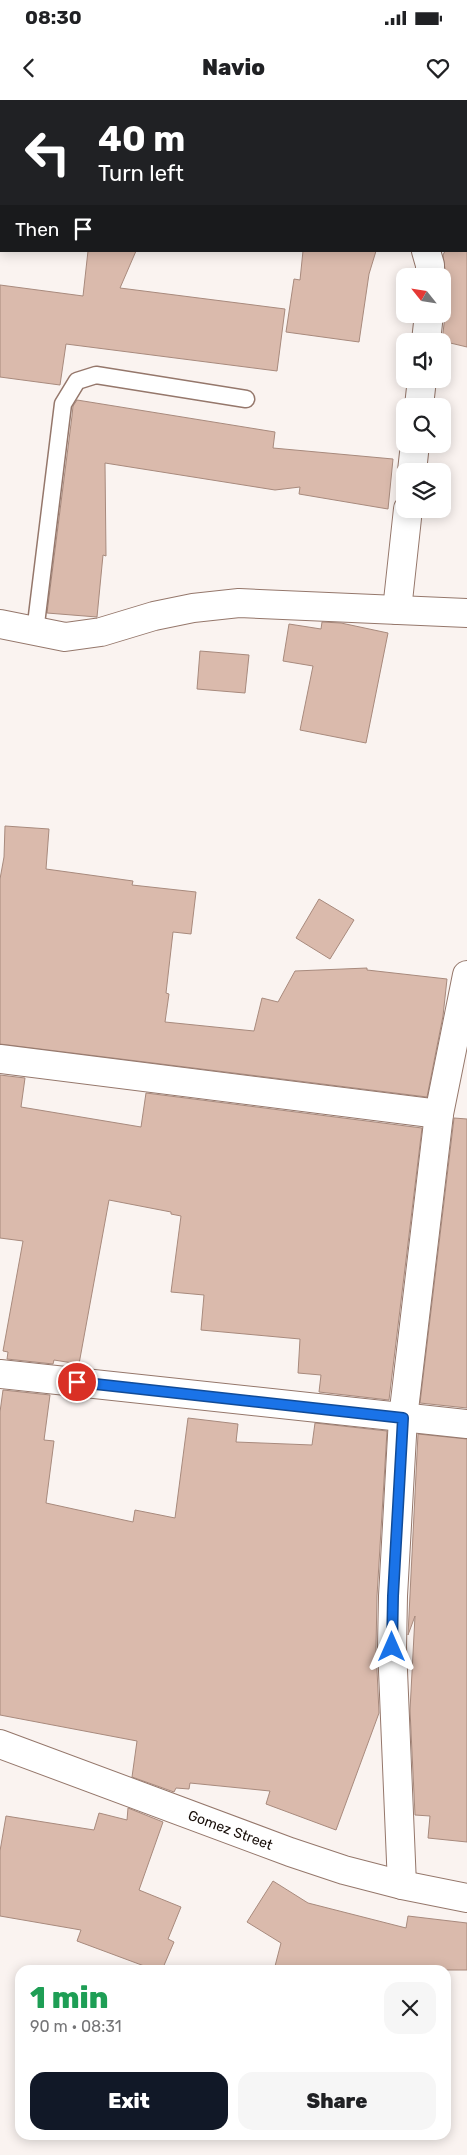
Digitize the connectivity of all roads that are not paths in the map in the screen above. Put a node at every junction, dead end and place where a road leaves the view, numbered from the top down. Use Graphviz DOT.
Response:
graph roads {
  1 [pos="426,252"];
  2 [pos="430,268"];
  3 [pos="246,399"];
  4 [pos="407,518"];
  5 [pos="397,610"];
  6 [pos="467,613"];
  7 [pos="0,624"];
  8 [pos="35,632"];
  9 [pos="467,975"];
  10 [pos="0,1059"];
  11 [pos="439,1114"];
  12 [pos="0,1374"];
  13 [pos="403,1418"];
  14 [pos="467,1424"];
  15 [pos="0,1744"];
  16 [pos="402,1885"];
  17 [pos="467,1898"];
  1 -- 2 [label="street"];
  3 -- 8 [label="lane"];
  4 -- 5 [label="street"];
  5 -- 6 [label="street"];
  5 -- 8 [label="street"];
  7 -- 8 [label="street"];
  9 -- 11 [label="street"];
  10 -- 11 [label="street"];
  11 -- 13 [label="street"];
  12 -- 13 [label="street"];
  13 -- 14 [label="street"];
  13 -- 16 [label="street"];
  15 -- 16 [label="street, Gomez Street"];
  16 -- 17 [label="street, Gomez Street"];
}
